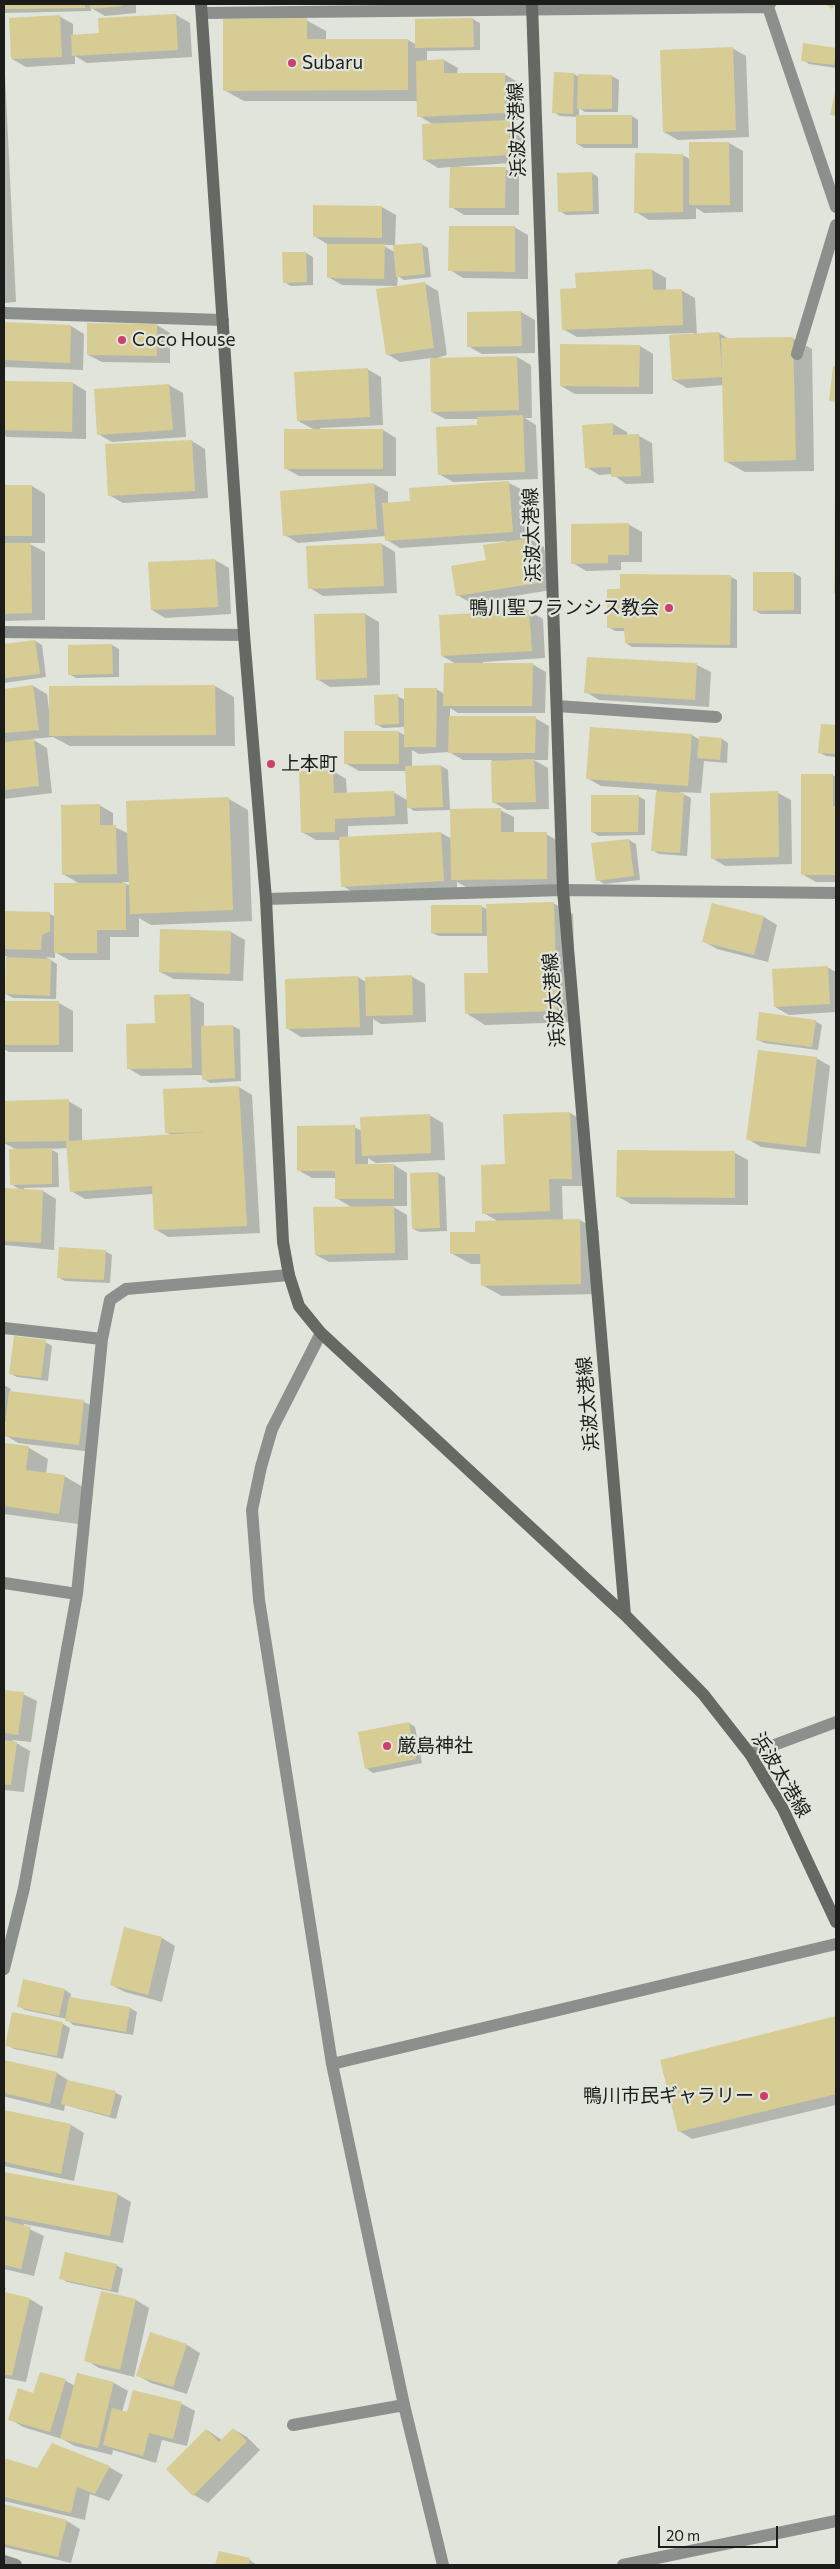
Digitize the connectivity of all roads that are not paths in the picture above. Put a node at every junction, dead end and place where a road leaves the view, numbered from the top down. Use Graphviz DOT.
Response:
graph roads {
  1 [pos="769,6"];
  2 [pos="532,8"];
  3 [pos="202,9"];
  4 [pos="836,207"];
  5 [pos="836,225"];
  6 [pos="4,312"];
  7 [pos="223,320"];
  8 [pos="797,354"];
  9 [pos="4,632"];
  10 [pos="244,634"];
  11 [pos="557,706"];
  12 [pos="716,717"];
  13 [pos="563,890"];
  14 [pos="836,893"];
  15 [pos="266,899"];
  16 [pos="289,1275"];
  17 [pos="4,1328"];
  18 [pos="321,1333"];
  19 [pos="102,1339"];
  20 [pos="4,1583"];
  21 [pos="77,1594"];
  22 [pos="625,1615"];
  23 [pos="836,1722"];
  24 [pos="750,1754"];
  25 [pos="836,1922"];
  26 [pos="836,1944"];
  27 [pos="4,1969"];
  28 [pos="332,2064"];
  29 [pos="404,2405"];
  30 [pos="294,2425"];
  31 [pos="836,2521"];
  32 [pos="4,2561"];
  33 [pos="16,2565"];
  34 [pos="442,2565"];
  35 [pos="623,2565"];
  1 -- 2 [label="street"];
  1 -- 4 [label="street"];
  2 -- 3 [label="street"];
  2 -- 11 [label="main road, 浜波太港線"];
  3 -- 7 [label="main road"];
  5 -- 8 [label="street"];
  6 -- 7 [label="street"];
  7 -- 10 [label="main road"];
  9 -- 10 [label="street"];
  10 -- 15 [label="main road"];
  11 -- 12 [label="street"];
  11 -- 13 [label="main road, 浜波太港線"];
  13 -- 14 [label="street"];
  13 -- 15 [label="street"];
  13 -- 22 [label="main road, 浜波太港線"];
  15 -- 16 [label="main road"];
  16 -- 18 [label="main road"];
  16 -- 19 [label="street"];
  17 -- 19 [label="street"];
  18 -- 22 [label="main road"];
  18 -- 28 [label="street"];
  19 -- 21 [label="street"];
  20 -- 21 [label="street"];
  21 -- 27 [label="street"];
  22 -- 24 [label="main road, 浜波太港線"];
  23 -- 24 [label="street"];
  24 -- 25 [label="main road, 浜波太港線"];
  26 -- 28 [label="street"];
  28 -- 29 [label="street"];
  29 -- 30 [label="street"];
  29 -- 34 [label="street"];
  31 -- 35 [label="street"];
  32 -- 33 [label="street"];
}
